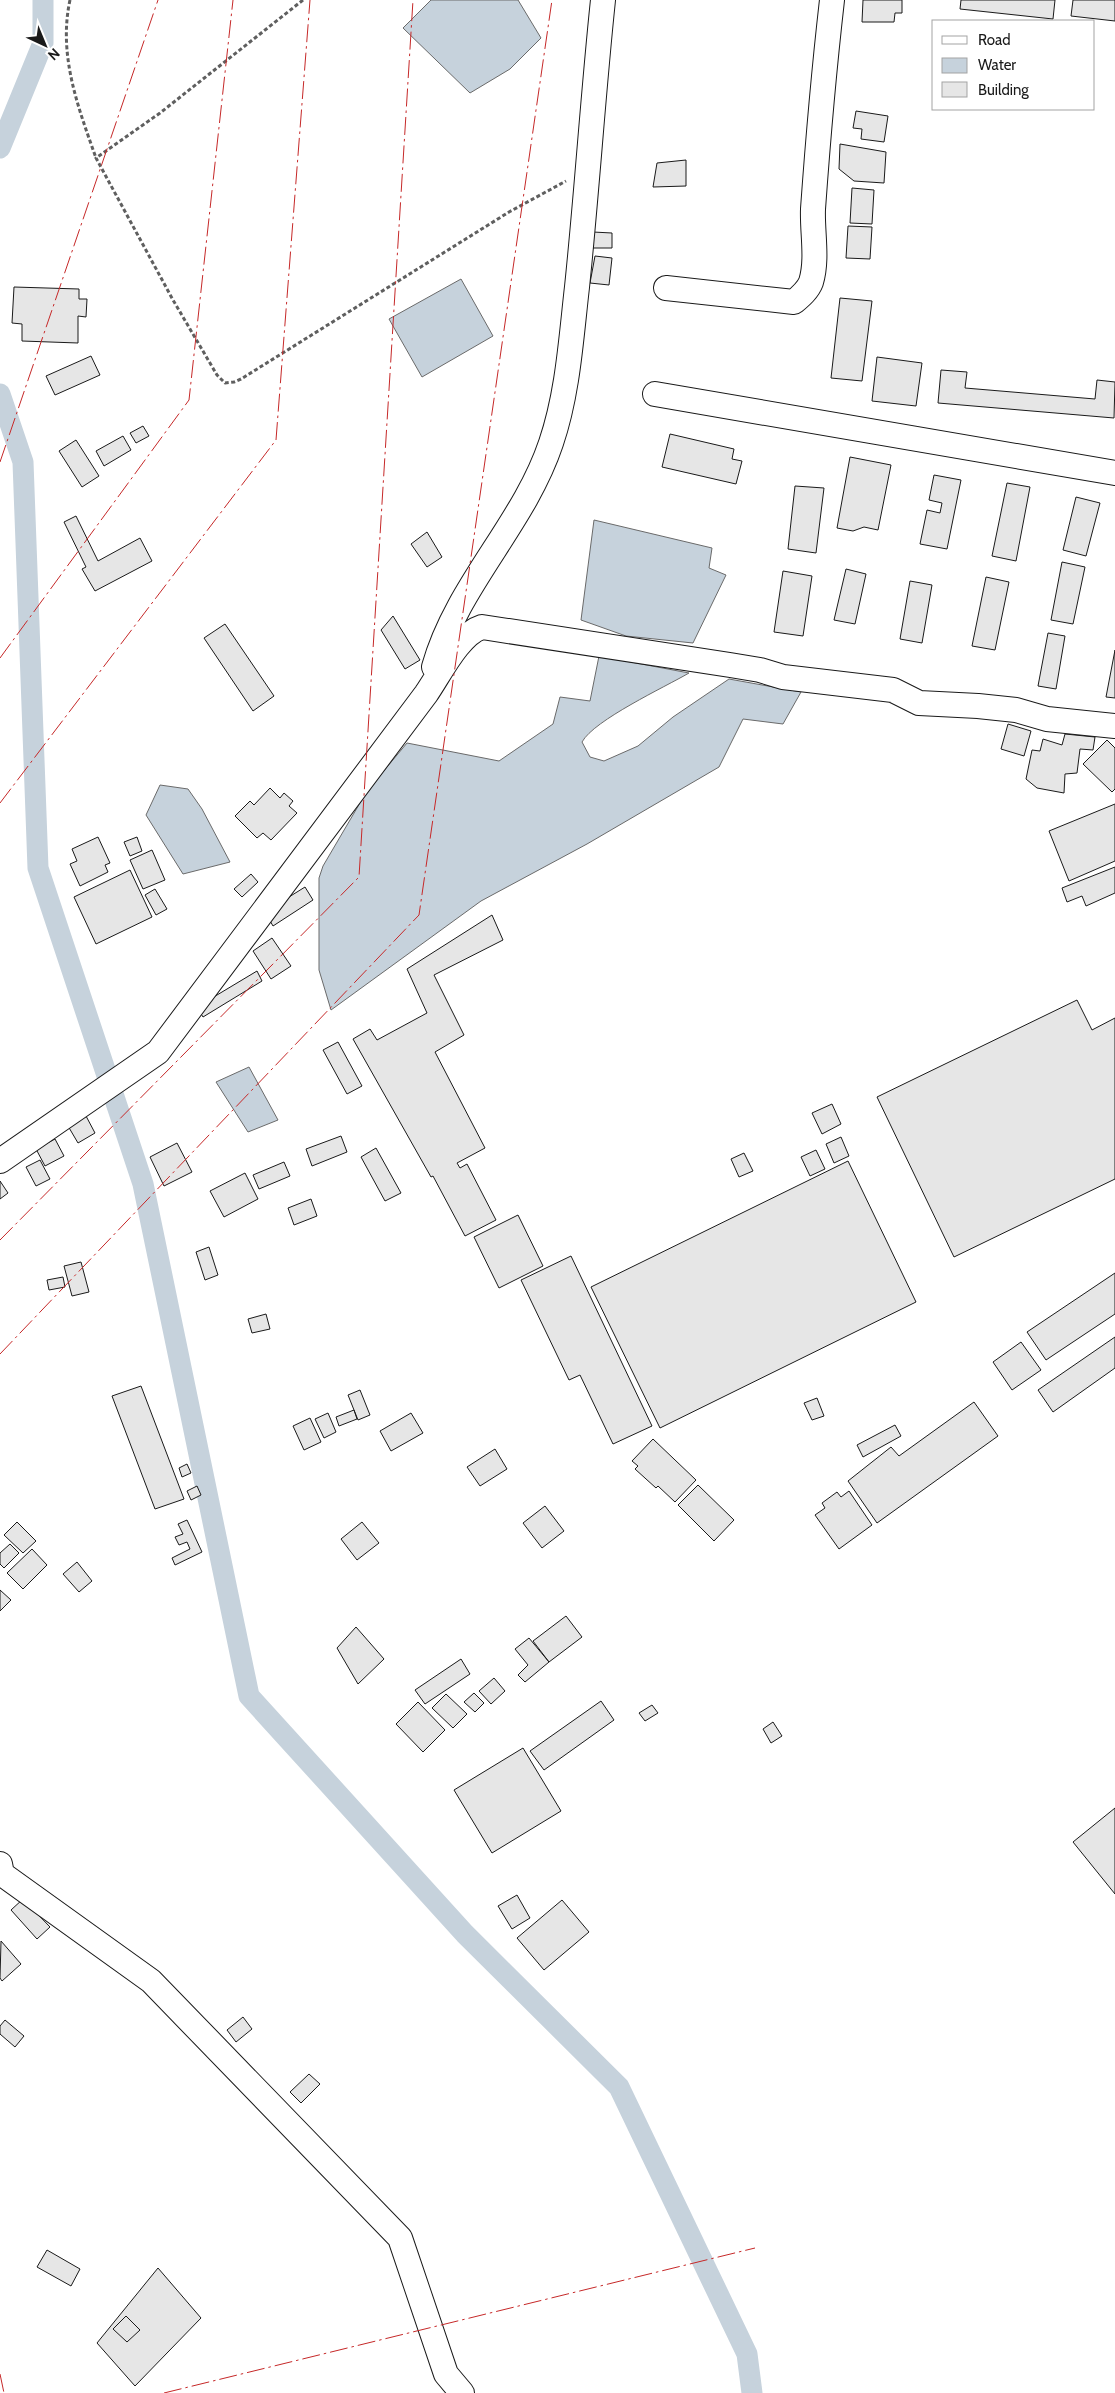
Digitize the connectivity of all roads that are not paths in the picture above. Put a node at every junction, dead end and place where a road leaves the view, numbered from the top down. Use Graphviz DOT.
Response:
graph roads {
  1 [pos="604,0"];
  2 [pos="832,0"];
  3 [pos="666,288"];
  4 [pos="655,394"];
  5 [pos="1115,473"];
  6 [pos="426,694"];
  7 [pos="1115,726"];
  8 [pos="0,1161"];
  9 [pos="0,1864"];
  10 [pos="462,2393"];
  1 -- 6 [label="street"];
  2 -- 3 [label="street"];
  4 -- 5 [label="street"];
  6 -- 7 [label="street"];
  6 -- 8 [label="street"];
  9 -- 10 [label="street"];
}
